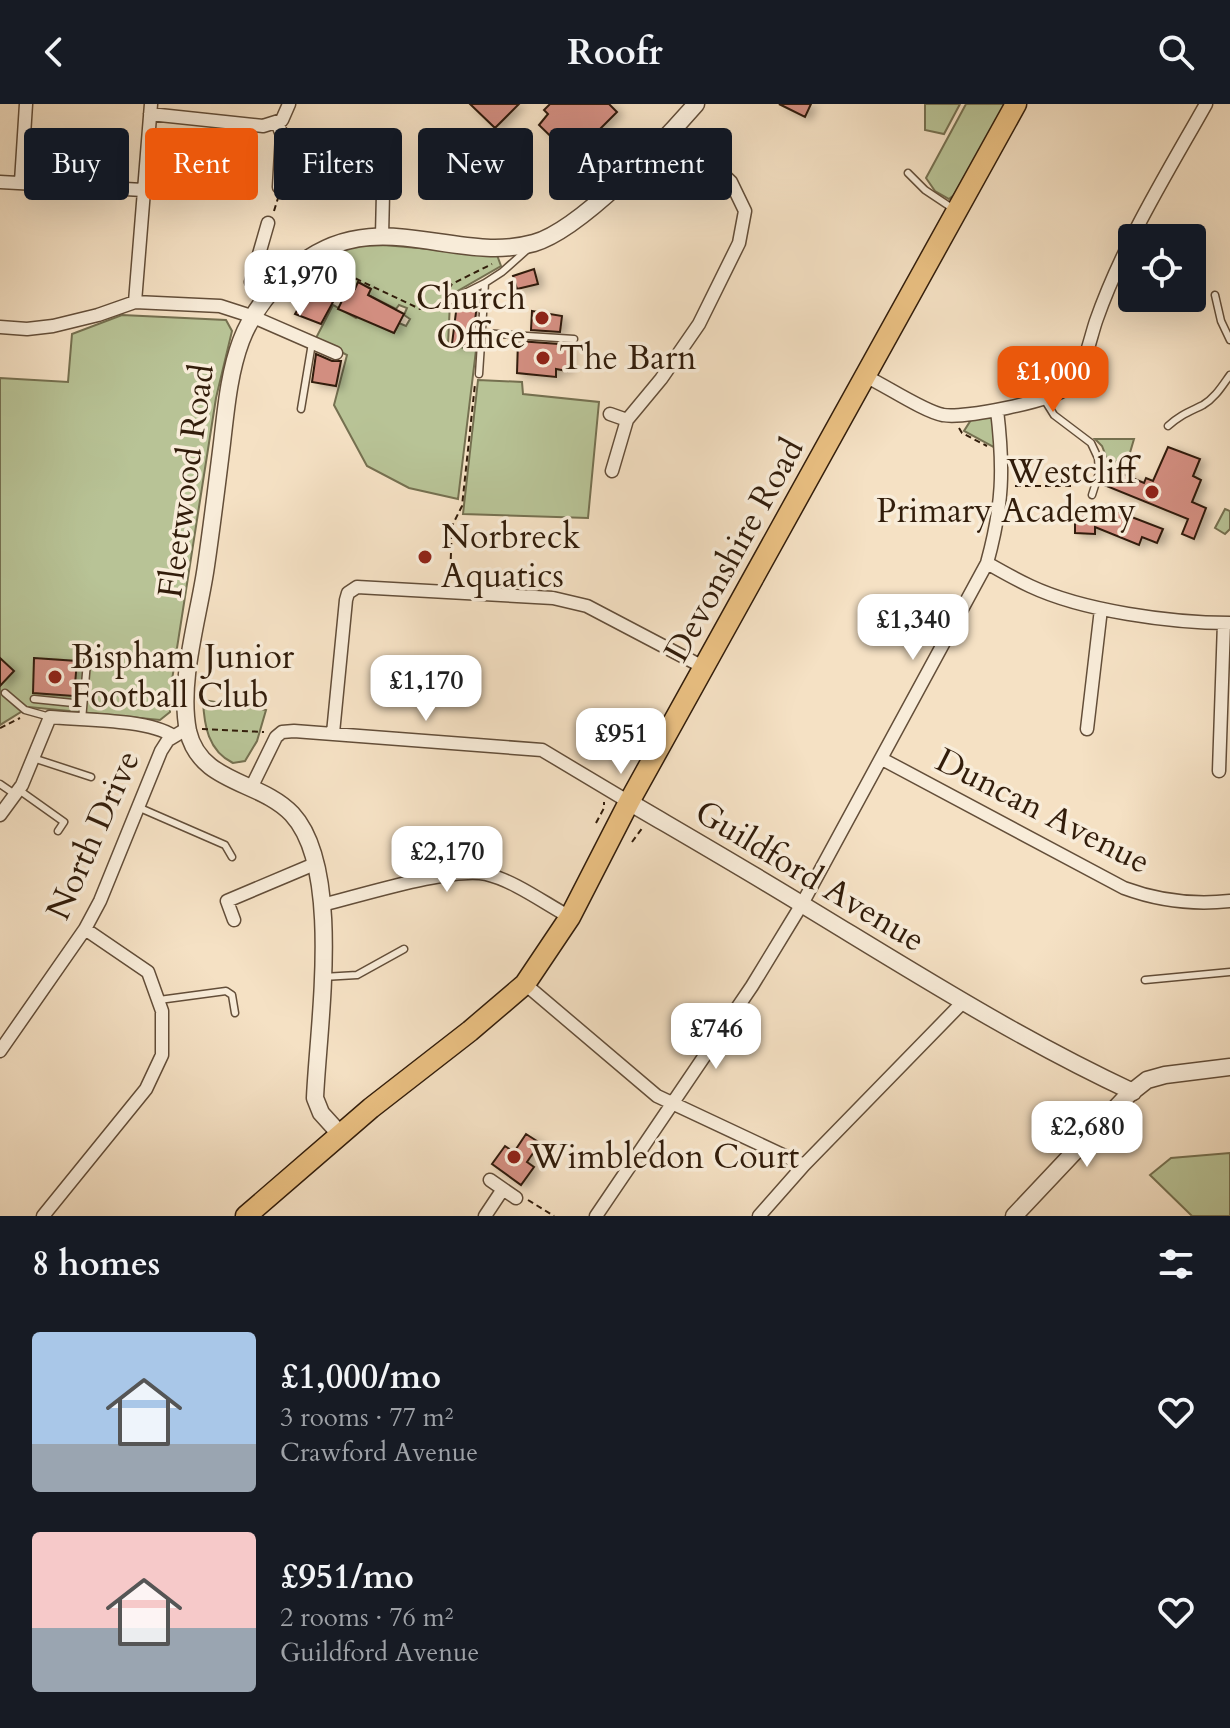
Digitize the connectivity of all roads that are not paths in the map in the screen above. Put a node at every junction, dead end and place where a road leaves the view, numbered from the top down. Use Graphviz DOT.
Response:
graph roads {
  1 [pos="26,104"];
  2 [pos="289,104"];
  3 [pos="696,104"];
  4 [pos="1016,104"];
  5 [pos="1206,104"];
  6 [pos="150,109"];
  7 [pos="277,122"];
  8 [pos="279,128"];
  9 [pos="675,128"];
  10 [pos="908,173"];
  11 [pos="0,182"];
  12 [pos="21,182"];
  13 [pos="732,184"];
  14 [pos="143,190"];
  15 [pos="383,200"];
  16 [pos="598,200"];
  17 [pos="956,211"];
  18 [pos="268,223"];
  19 [pos="382,236"];
  20 [pos="535,243"];
  21 [pos="258,259"];
  22 [pos="283,280"];
  23 [pos="251,282"];
  24 [pos="485,283"];
  25 [pos="1215,295"];
  26 [pos="451,300"];
  27 [pos="135,302"];
  28 [pos="251,316"];
  29 [pos="0,327"];
  30 [pos="483,333"];
  31 [pos="574,339"];
  32 [pos="1230,340"];
  33 [pos="312,343"];
  34 [pos="336,353"];
  35 [pos="479,374"];
  36 [pos="1230,375"];
  37 [pos="867,377"];
  38 [pos="1044,399"];
  39 [pos="301,409"];
  40 [pos="997,410"];
  41 [pos="610,414"];
  42 [pos="627,420"];
  43 [pos="1168,426"];
  44 [pos="612,471"];
  45 [pos="1092,495"];
  46 [pos="987,563"];
  47 [pos="1101,609"];
  48 [pos="1227,623"];
  49 [pos="87,662"];
  50 [pos="705,668"];
  51 [pos="5,693"];
  52 [pos="34,699"];
  53 [pos="83,704"];
  54 [pos="50,717"];
  55 [pos="82,720"];
  56 [pos="1087,729"];
  57 [pos="180,732"];
  58 [pos="333,733"];
  59 [pos="33,758"];
  60 [pos="882,759"];
  61 [pos="1219,771"];
  62 [pos="91,777"];
  63 [pos="0,784"];
  64 [pos="251,788"];
  65 [pos="18,792"];
  66 [pos="629,802"];
  67 [pos="140,808"];
  68 [pos="0,815"];
  69 [pos="58,831"];
  70 [pos="232,857"];
  71 [pos="317,863"];
  72 [pos="219,889"];
  73 [pos="227,901"];
  74 [pos="1230,901"];
  75 [pos="802,904"];
  76 [pos="322,905"];
  77 [pos="570,917"];
  78 [pos="234,920"];
  79 [pos="85,929"];
  80 [pos="404,949"];
  81 [pos="1230,972"];
  82 [pos="322,977"];
  83 [pos="1145,980"];
  84 [pos="525,984"];
  85 [pos="159,1000"];
  86 [pos="962,1003"];
  87 [pos="235,1013"];
  88 [pos="0,1051"];
  89 [pos="1230,1067"];
  90 [pos="1138,1087"];
  91 [pos="673,1104"];
  92 [pos="340,1134"];
  93 [pos="804,1165"];
  94 [pos="490,1180"];
  95 [pos="503,1189"];
  96 [pos="517,1196"];
  97 [pos="43,1216"];
  98 [pos="246,1216"];
  99 [pos="485,1216"];
  100 [pos="596,1216"];
  101 [pos="759,1216"];
  102 [pos="1014,1216"];
  1 -- 12 [label="street"];
  2 -- 7 [label="street"];
  3 -- 9 [label="street"];
  4 -- 17 [label="main road, Devonshire Road"];
  5 -- 38 [label="street"];
  6 -- 7 [label="street"];
  6 -- 14 [label="street"];
  7 -- 8 [label="street"];
  10 -- 17 [label="lane"];
  11 -- 12 [label="street"];
  12 -- 14 [label="street"];
  13 -- 42 [label="street"];
  14 -- 27 [label="street"];
  15 -- 19 [label="street"];
  16 -- 20 [label="street"];
  17 -- 37 [label="main road, Devonshire Road"];
  18 -- 21 [label="street"];
  19 -- 20 [label="street"];
  19 -- 22 [label="street"];
  20 -- 24 [label="lane"];
  21 -- 22 [label="street"];
  21 -- 23 [label="street"];
  22 -- 28 [label="street"];
  24 -- 26 [label="lane"];
  24 -- 30 [label="lane"];
  25 -- 32 [label="lane"];
  27 -- 28 [label="street"];
  27 -- 29 [label="street"];
  28 -- 33 [label="street"];
  28 -- 57 [label="street, Fleetwood Road"];
  30 -- 31 [label="lane"];
  30 -- 35 [label="lane"];
  33 -- 34 [label="street"];
  33 -- 39 [label="lane"];
  36 -- 43 [label="lane"];
  37 -- 40 [label="street"];
  37 -- 50 [label="main road, Devonshire Road"];
  38 -- 40 [label="street"];
  38 -- 45 [label="lane"];
  40 -- 46 [label="street"];
  41 -- 42 [label="street"];
  42 -- 44 [label="street"];
  46 -- 47 [label="street"];
  46 -- 60 [label="street"];
  47 -- 48 [label="street"];
  47 -- 56 [label="street"];
  48 -- 61 [label="street"];
  49 -- 53 [label="lane"];
  50 -- 58 [label="street"];
  50 -- 66 [label="main road, Devonshire Road"];
  51 -- 54 [label="lane"];
  52 -- 53 [label="lane"];
  53 -- 55 [label="lane"];
  54 -- 55 [label="street"];
  54 -- 59 [label="street"];
  55 -- 57 [label="street"];
  57 -- 64 [label="street, Fleetwood Road"];
  57 -- 67 [label="street, North Drive"];
  58 -- 64 [label="street, Guildford Avenue"];
  58 -- 66 [label="street, Guildford Avenue"];
  59 -- 62 [label="lane"];
  59 -- 65 [label="street"];
  60 -- 74 [label="street, Duncan Avenue"];
  60 -- 75 [label="street"];
  63 -- 65 [label="lane"];
  64 -- 71 [label="street, Fleetwood Road"];
  65 -- 68 [label="street"];
  65 -- 69 [label="lane"];
  66 -- 75 [label="street, Guildford Avenue"];
  66 -- 77 [label="main road, Devonshire Road"];
  67 -- 70 [label="lane"];
  67 -- 79 [label="street, North Drive"];
  71 -- 73 [label="street"];
  71 -- 76 [label="street, Fleetwood Road"];
  72 -- 73 [label="street"];
  73 -- 78 [label="street"];
  75 -- 86 [label="street, Guildford Avenue"];
  75 -- 91 [label="street"];
  76 -- 77 [label="street"];
  76 -- 82 [label="street, Fleetwood Road"];
  77 -- 84 [label="main road, Devonshire Road"];
  79 -- 85 [label="street"];
  79 -- 88 [label="street, North Drive"];
  80 -- 82 [label="lane"];
  81 -- 83 [label="lane"];
  82 -- 92 [label="street, Fleetwood Road"];
  84 -- 91 [label="street"];
  84 -- 92 [label="main road, Devonshire Road"];
  85 -- 87 [label="lane"];
  85 -- 97 [label="street"];
  86 -- 90 [label="street, Guildford Avenue"];
  86 -- 93 [label="street"];
  89 -- 90 [label="street"];
  90 -- 102 [label="street"];
  91 -- 93 [label="street"];
  91 -- 100 [label="street"];
  92 -- 98 [label="main road"];
  93 -- 101 [label="street"];
  94 -- 95 [label="street"];
  95 -- 96 [label="street"];
  95 -- 99 [label="street"];
}
